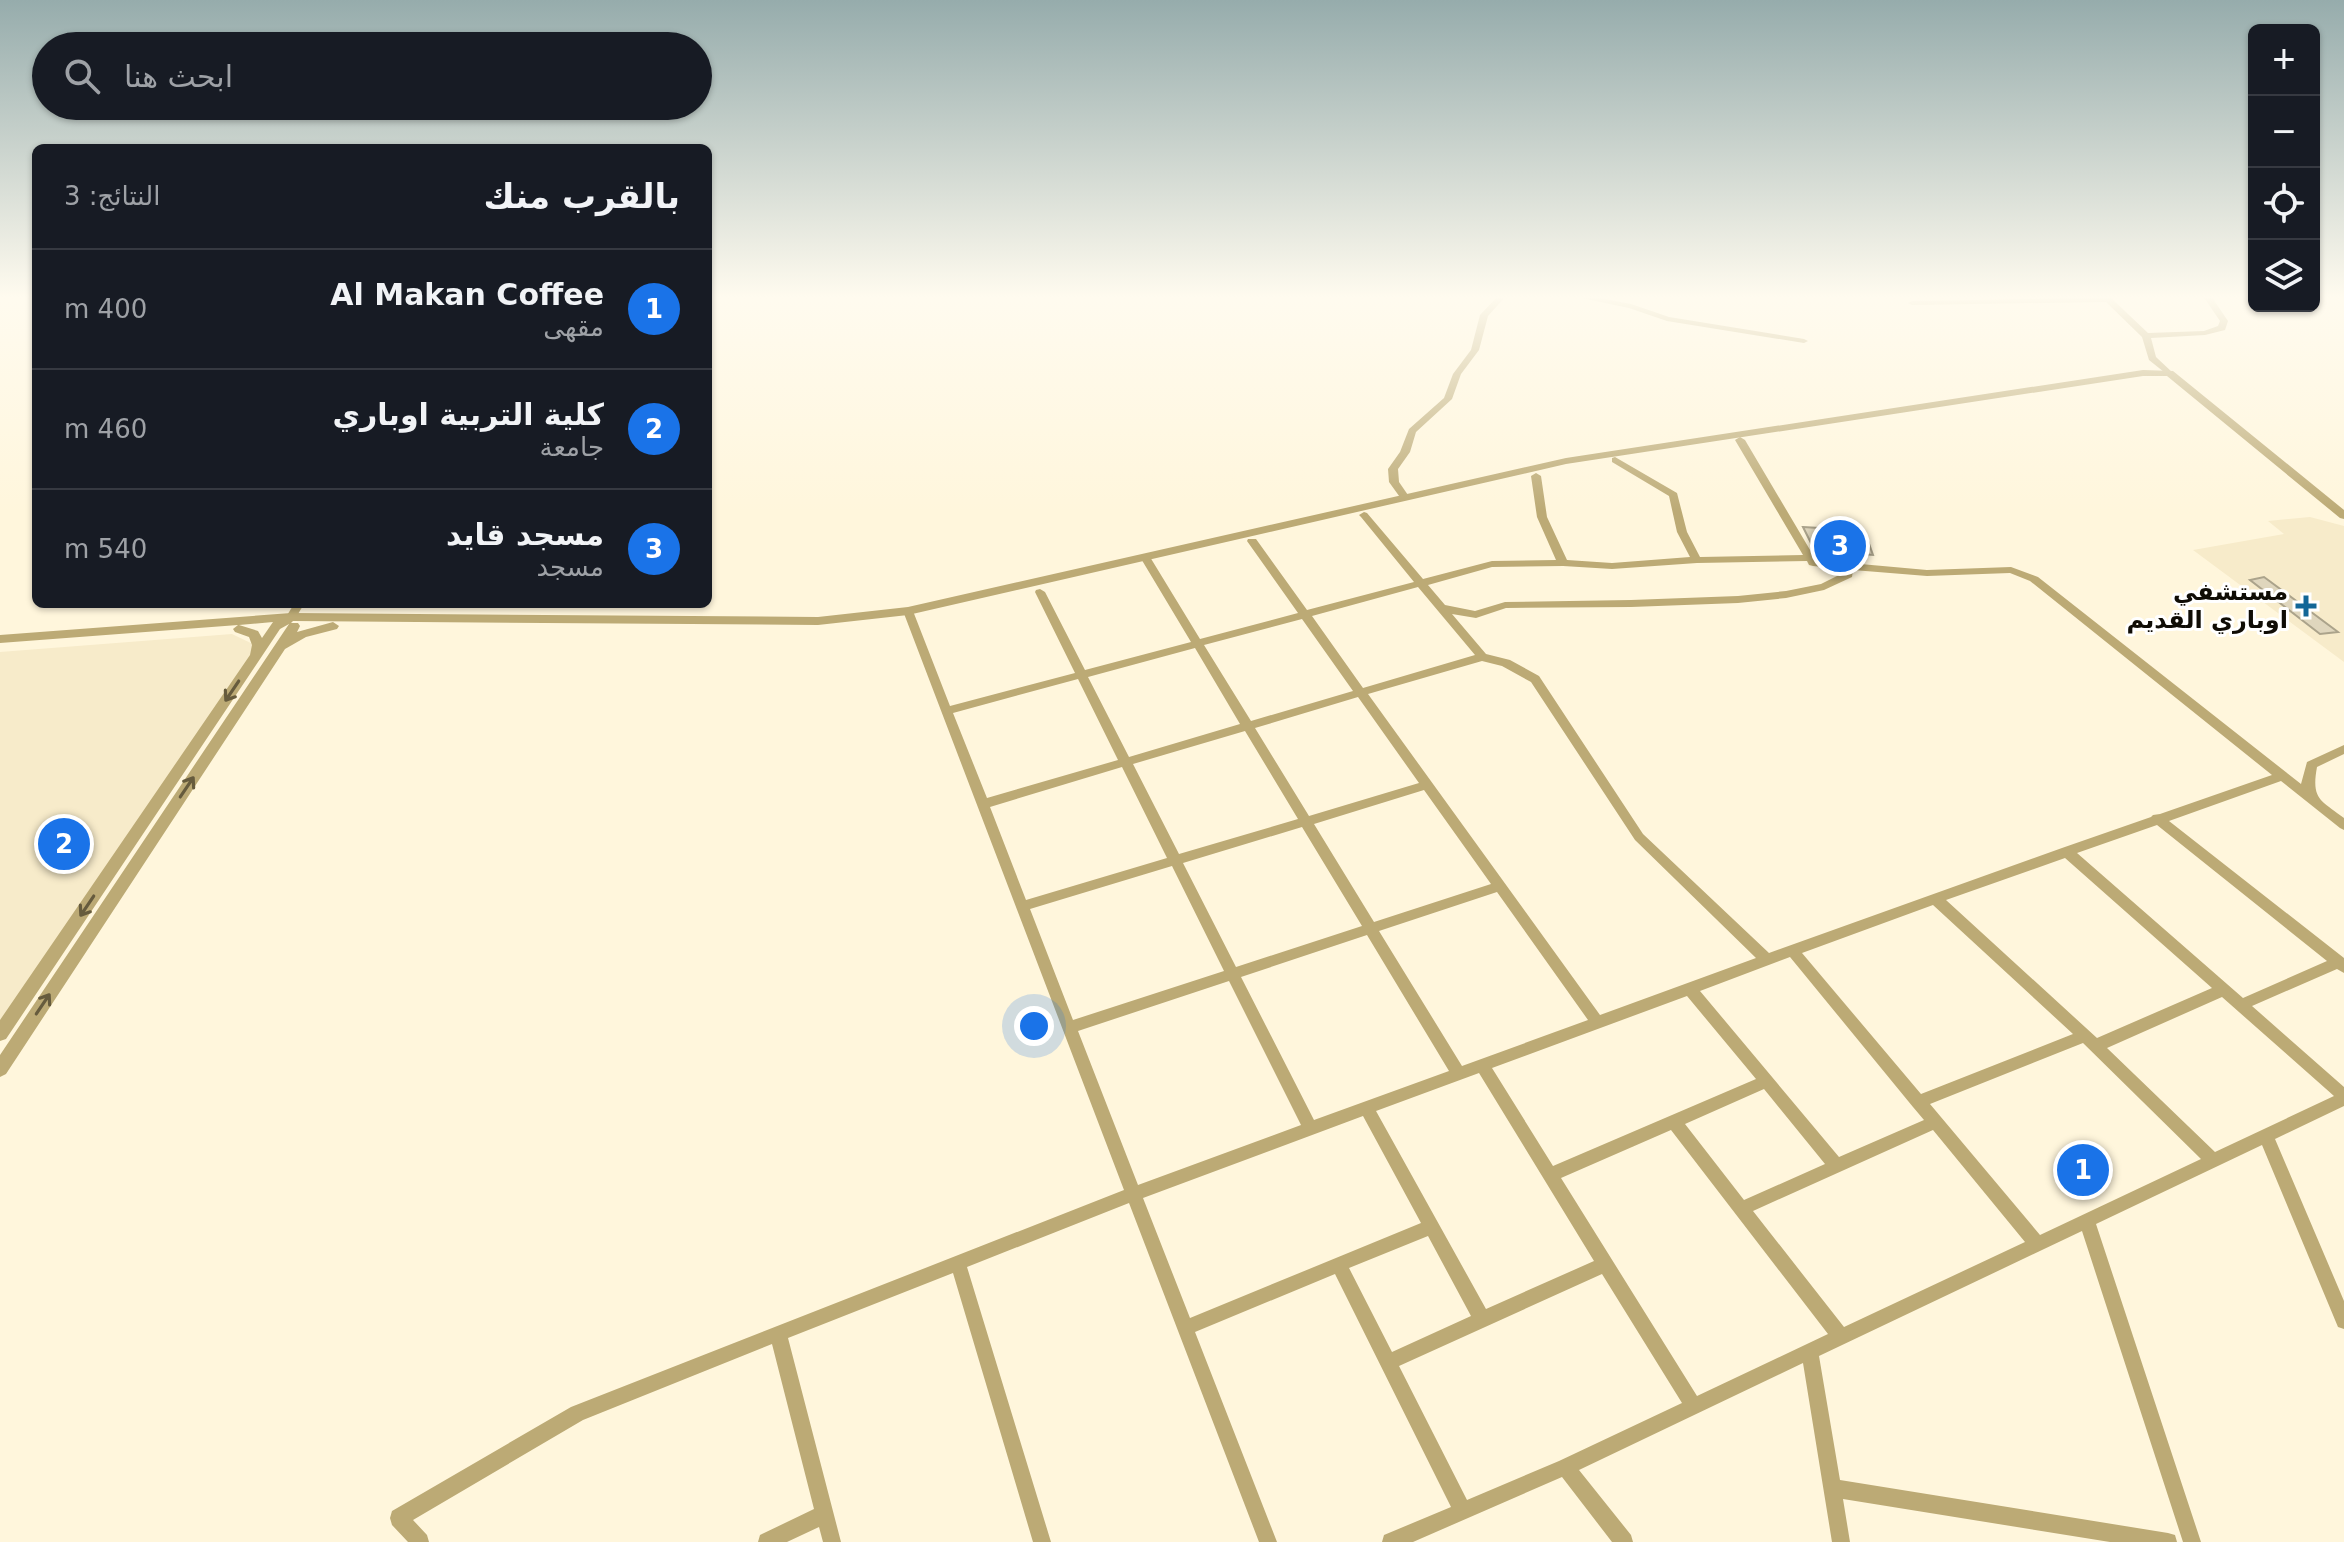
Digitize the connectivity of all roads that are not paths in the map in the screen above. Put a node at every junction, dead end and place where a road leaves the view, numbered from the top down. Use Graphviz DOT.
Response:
graph roads {
  1 [pos="1462,368"];
  2 [pos="2163,368"];
  3 [pos="2169,373"];
  4 [pos="2140,379"];
  5 [pos="2188,389"];
  6 [pos="1740,440"];
  7 [pos="1615,460"];
  8 [pos="1536,476"];
  9 [pos="1405,498"];
  10 [pos="1364,515"];
  11 [pos="2344,516"];
  12 [pos="1252,541"];
  13 [pos="1809,558"];
  14 [pos="1697,560"];
  15 [pos="1147,561"];
  16 [pos="1563,563"];
  17 [pos="1848,566"];
  18 [pos="1422,585"];
  19 [pos="1040,592"];
  20 [pos="297,608"];
  21 [pos="1441,608"];
  22 [pos="910,615"];
  23 [pos="1306,616"];
  24 [pos="292,622"];
  25 [pos="276,626"];
  26 [pos="333,626"];
  27 [pos="239,629"];
  28 [pos="0,639"];
  29 [pos="1198,644"];
  30 [pos="0,648"];
  31 [pos="276,653"];
  32 [pos="256,655"];
  33 [pos="1482,657"];
  34 [pos="1082,675"];
  35 [pos="1361,693"];
  36 [pos="947,711"];
  37 [pos="1248,727"];
  38 [pos="2344,749"];
  39 [pos="1126,763"];
  40 [pos="2282,776"];
  41 [pos="1427,785"];
  42 [pos="2312,799"];
  43 [pos="983,804"];
  44 [pos="2157,818"];
  45 [pos="1306,822"];
  46 [pos="2344,825"];
  47 [pos="2066,851"];
  48 [pos="1175,861"];
  49 [pos="1500,886"];
  50 [pos="1935,898"];
  51 [pos="1022,906"];
  52 [pos="1371,929"];
  53 [pos="1792,950"];
  54 [pos="1767,960"];
  55 [pos="2341,964"];
  56 [pos="1233,974"];
  57 [pos="1689,988"];
  58 [pos="2223,990"];
  59 [pos="2241,1005"];
  60 [pos="1597,1022"];
  61 [pos="1069,1028"];
  62 [pos="0,1034"];
  63 [pos="2090,1041"];
  64 [pos="1482,1065"];
  65 [pos="0,1069"];
  66 [pos="1459,1074"];
  67 [pos="1765,1082"];
  68 [pos="2343,1100"];
  69 [pos="1918,1102"];
  70 [pos="1366,1108"];
  71 [pos="1674,1122"];
  72 [pos="1935,1122"];
  73 [pos="1310,1128"];
  74 [pos="2266,1136"];
  75 [pos="2213,1161"];
  76 [pos="1837,1166"];
  77 [pos="1550,1175"];
  78 [pos="1133,1194"];
  79 [pos="1741,1209"];
  80 [pos="2087,1221"];
  81 [pos="1431,1227"];
  82 [pos="2037,1244"];
  83 [pos="958,1263"];
  84 [pos="1606,1264"];
  85 [pos="1339,1265"];
  86 [pos="1482,1319"];
  87 [pos="2344,1321"];
  88 [pos="1185,1328"];
  89 [pos="778,1334"];
  90 [pos="1841,1337"];
  91 [pos="1810,1352"];
  92 [pos="1388,1362"];
  93 [pos="1693,1405"];
  94 [pos="1565,1467"];
  95 [pos="1832,1488"];
  96 [pos="1462,1510"];
  97 [pos="825,1514"];
  98 [pos="420,1542"];
  99 [pos="767,1542"];
  100 [pos="832,1542"];
  101 [pos="1042,1542"];
  102 [pos="1268,1542"];
  103 [pos="1391,1542"];
  104 [pos="1624,1542"];
  105 [pos="1841,1542"];
  106 [pos="2168,1542"];
  107 [pos="2192,1542"];
  1 -- 9 [label="street"];
  2 -- 3 [label="street"];
  3 -- 4 [label="street"];
  3 -- 5 [label="street"];
  3 -- 9 [label="street"];
  4 -- 5 [label="street"];
  4 -- 6 [label="street"];
  5 -- 11 [label="street"];
  6 -- 7 [label="street"];
  6 -- 13 [label="street"];
  7 -- 8 [label="street"];
  7 -- 14 [label="street"];
  8 -- 10 [label="street"];
  8 -- 16 [label="street"];
  9 -- 15 [label="street"];
  10 -- 12 [label="street"];
  10 -- 18 [label="street"];
  12 -- 15 [label="street"];
  12 -- 23 [label="street"];
  13 -- 14 [label="street"];
  13 -- 17 [label="street"];
  14 -- 16 [label="street"];
  15 -- 19 [label="street"];
  15 -- 22 [label="street"];
  15 -- 29 [label="street"];
  16 -- 18 [label="street"];
  17 -- 21 [label="street"];
  17 -- 40 [label="street"];
  18 -- 21 [label="street"];
  18 -- 23 [label="street"];
  19 -- 22 [label="street"];
  19 -- 34 [label="street"];
  20 -- 24 [label="street"];
  21 -- 33 [label="street"];
  22 -- 24 [label="street"];
  22 -- 26 [label="street"];
  22 -- 36 [label="street"];
  23 -- 29 [label="street"];
  23 -- 35 [label="street"];
  24 -- 25 [label="street"];
  24 -- 26 [label="street"];
  24 -- 28 [label="street"];
  24 -- 31 [label="street"];
  25 -- 27 [label="street"];
  25 -- 32 [label="street"];
  26 -- 31 [label="street"];
  27 -- 30 [label="street"];
  27 -- 32 [label="street"];
  29 -- 34 [label="street"];
  29 -- 37 [label="street"];
  65 -- 31 [label="street, one-way"];
  32 -- 62 [label="street, one-way"];
  33 -- 35 [label="street"];
  33 -- 54 [label="street"];
  34 -- 36 [label="street"];
  34 -- 39 [label="street"];
  35 -- 37 [label="street"];
  35 -- 41 [label="street"];
  36 -- 43 [label="street"];
  37 -- 39 [label="street"];
  37 -- 45 [label="street"];
  38 -- 42 [label="street"];
  39 -- 43 [label="street"];
  39 -- 48 [label="street"];
  40 -- 42 [label="street"];
  40 -- 44 [label="street"];
  41 -- 45 [label="street"];
  41 -- 49 [label="street"];
  42 -- 46 [label="street"];
  43 -- 51 [label="street"];
  44 -- 47 [label="street"];
  44 -- 55 [label="street"];
  45 -- 48 [label="street"];
  45 -- 52 [label="street"];
  47 -- 50 [label="street"];
  47 -- 58 [label="street"];
  48 -- 51 [label="street"];
  48 -- 56 [label="street"];
  49 -- 52 [label="street"];
  49 -- 60 [label="street"];
  50 -- 53 [label="street"];
  50 -- 63 [label="street"];
  51 -- 61 [label="street"];
  52 -- 56 [label="street"];
  52 -- 66 [label="street"];
  53 -- 54 [label="street"];
  53 -- 69 [label="street"];
  54 -- 57 [label="street"];
  55 -- 59 [label="street"];
  56 -- 61 [label="street"];
  56 -- 73 [label="street"];
  57 -- 60 [label="street"];
  57 -- 67 [label="street"];
  58 -- 59 [label="street"];
  58 -- 63 [label="street"];
  59 -- 68 [label="street"];
  60 -- 64 [label="street"];
  61 -- 78 [label="street"];
  63 -- 69 [label="street"];
  63 -- 75 [label="street"];
  64 -- 66 [label="street"];
  64 -- 77 [label="street"];
  66 -- 70 [label="street"];
  67 -- 71 [label="street"];
  67 -- 76 [label="street"];
  68 -- 74 [label="street"];
  69 -- 72 [label="street"];
  70 -- 73 [label="street"];
  70 -- 81 [label="street"];
  71 -- 77 [label="street"];
  71 -- 79 [label="street"];
  72 -- 76 [label="street"];
  72 -- 82 [label="street"];
  73 -- 78 [label="street"];
  74 -- 75 [label="street"];
  74 -- 87 [label="street"];
  75 -- 80 [label="street"];
  76 -- 79 [label="street"];
  77 -- 84 [label="street"];
  78 -- 83 [label="street"];
  78 -- 88 [label="street"];
  79 -- 90 [label="street"];
  80 -- 82 [label="street"];
  80 -- 107 [label="street"];
  81 -- 85 [label="street"];
  81 -- 86 [label="street"];
  82 -- 90 [label="street"];
  83 -- 89 [label="street"];
  83 -- 101 [label="street"];
  84 -- 86 [label="street"];
  84 -- 93 [label="street"];
  85 -- 88 [label="street"];
  85 -- 92 [label="street"];
  86 -- 92 [label="street"];
  88 -- 102 [label="street"];
  89 -- 97 [label="street"];
  89 -- 98 [label="street"];
  90 -- 91 [label="street"];
  91 -- 93 [label="street"];
  91 -- 95 [label="street"];
  92 -- 96 [label="street"];
  93 -- 94 [label="street"];
  94 -- 96 [label="street"];
  94 -- 104 [label="street"];
  95 -- 105 [label="street"];
  95 -- 106 [label="street"];
  96 -- 103 [label="street"];
  97 -- 99 [label="street"];
  97 -- 100 [label="street"];
}
